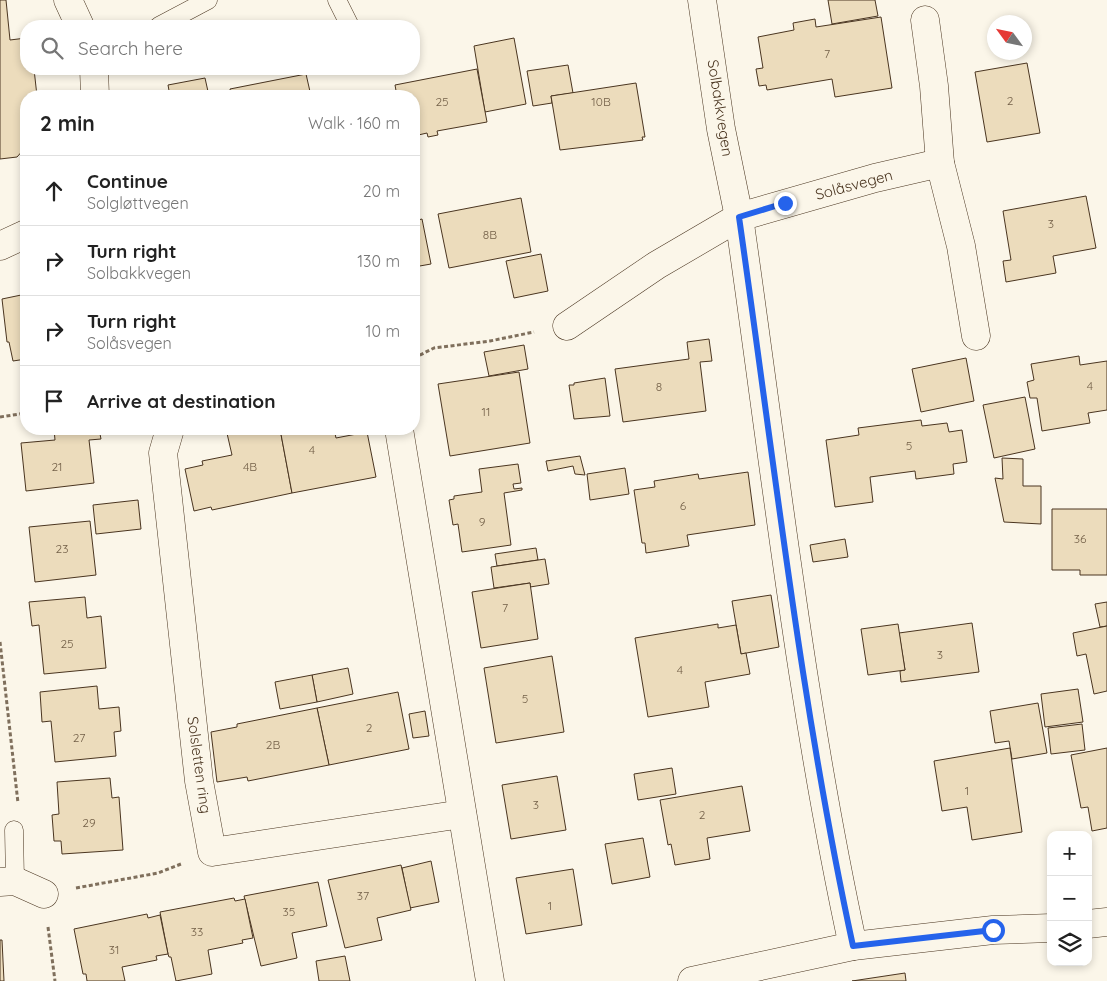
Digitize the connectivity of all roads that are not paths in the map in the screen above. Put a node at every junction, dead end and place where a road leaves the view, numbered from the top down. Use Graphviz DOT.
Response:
graph roads {
  1 [pos="68,0"];
  2 [pos="208,0"];
  3 [pos="337,0"];
  4 [pos="702,0"];
  5 [pos="77,20"];
  6 [pos="170,20"];
  7 [pos="347,20"];
  8 [pos="925,20"];
  9 [pos="94,75"];
  10 [pos="95,90"];
  11 [pos="940,164"];
  12 [pos="739,217"];
  13 [pos="20,237"];
  14 [pos="0,246"];
  15 [pos="567,326"];
  16 [pos="976,336"];
  17 [pos="168,435"];
  18 [pos="400,435"];
  19 [pos="462,814"];
  20 [pos="14,830"];
  21 [pos="8,882"];
  22 [pos="44,894"];
  23 [pos="1107,922"];
  24 [pos="1092,924"];
  25 [pos="1047,928"];
  26 [pos="853,946"];
  27 [pos="490,981"];
  28 [pos="692,981"];
  1 -- 5 [label="street"];
  2 -- 6 [label="lane"];
  3 -- 7 [label="lane"];
  4 -- 12 [label="street, Solbakkvegen"];
  8 -- 11 [label="street"];
  9 -- 10 [label="street"];
  11 -- 12 [label="street, Solåsvegen"];
  11 -- 16 [label="street"];
  12 -- 15 [label="street"];
  12 -- 26 [label="street, Solbakkvegen"];
  13 -- 14 [label="street"];
  17 -- 19 [label="street, Solsletten ring"];
  18 -- 19 [label="street"];
  19 -- 27 [label="street"];
  20 -- 21 [label="lane"];
  21 -- 22 [label="street"];
  23 -- 24 [label="street"];
  25 -- 26 [label="street"];
  26 -- 28 [label="street"];
}
